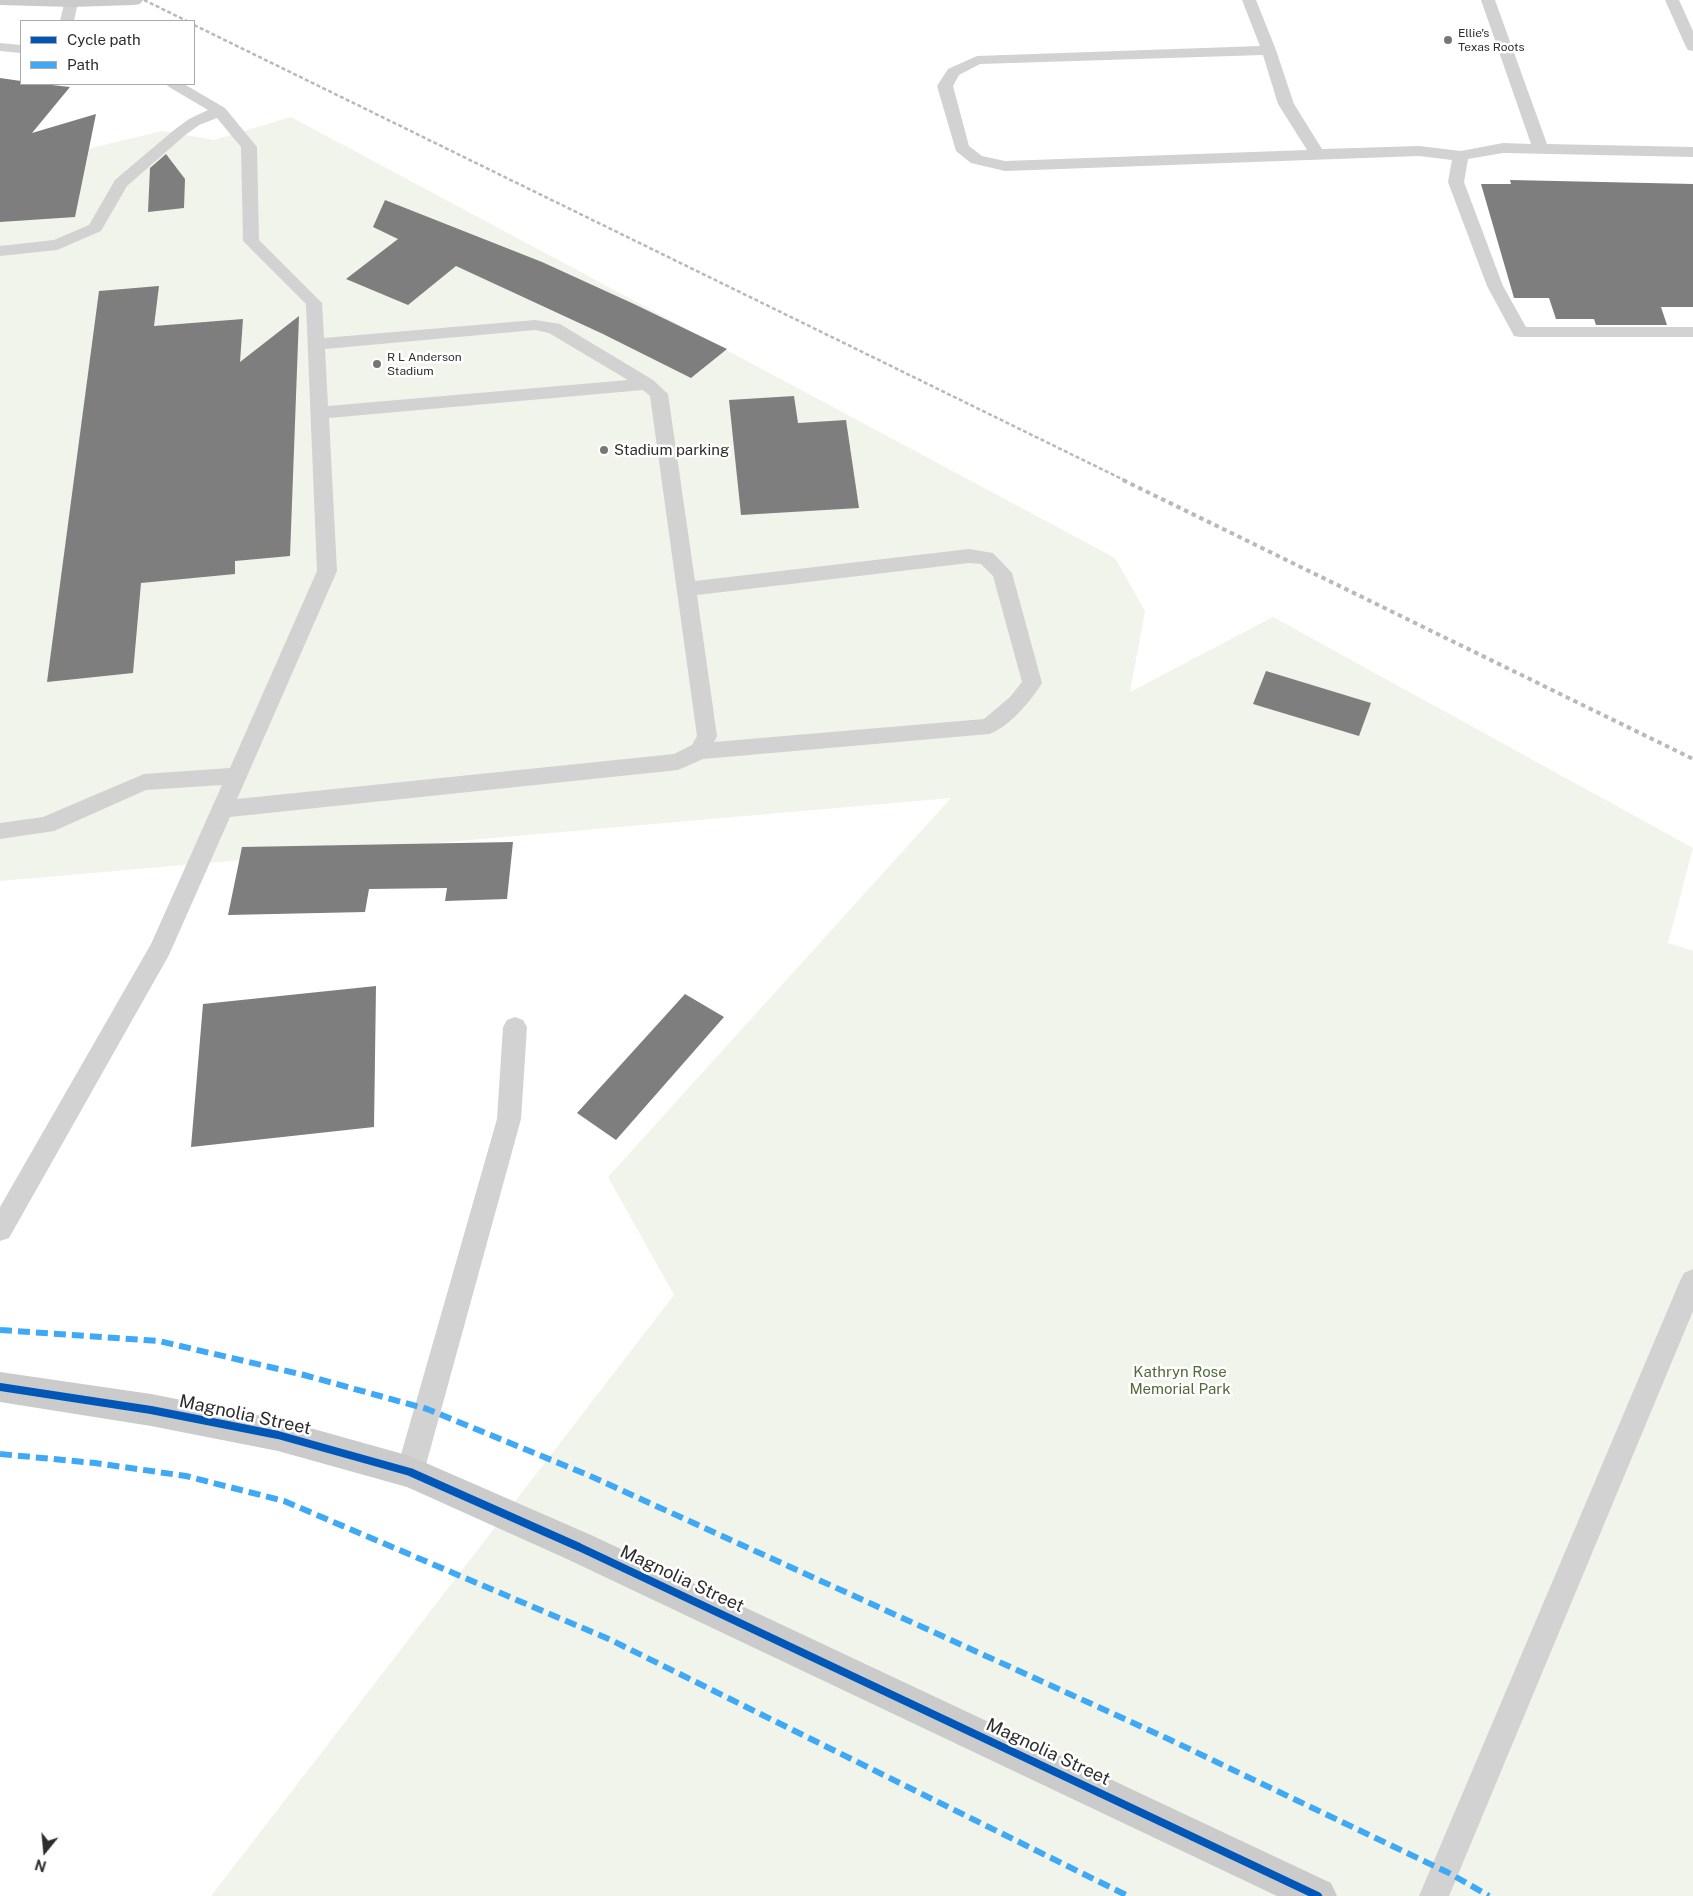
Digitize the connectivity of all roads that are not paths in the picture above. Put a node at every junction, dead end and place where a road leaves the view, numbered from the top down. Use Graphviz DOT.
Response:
graph roads {
  1 [pos="0,0"];
  2 [pos="134,0"];
  3 [pos="1249,0"];
  4 [pos="1488,0"];
  5 [pos="1672,0"];
  6 [pos="70,2"];
  7 [pos="67,20"];
  8 [pos="0,47"];
  9 [pos="1693,47"];
  10 [pos="20,49"];
  11 [pos="1269,50"];
  12 [pos="176,85"];
  13 [pos="220,111"];
  14 [pos="1541,149"];
  15 [pos="1693,152"];
  16 [pos="1317,154"];
  17 [pos="1461,156"];
  18 [pos="0,251"];
  19 [pos="1693,332"];
  20 [pos="316,344"];
  21 [pos="648,384"];
  22 [pos="319,413"];
  23 [pos="687,589"];
  24 [pos="699,751"];
  25 [pos="238,776"];
  26 [pos="223,809"];
  27 [pos="0,831"];
  28 [pos="515,1027"];
  29 [pos="0,1230"];
  30 [pos="1693,1281"];
  31 [pos="0,1387"];
  32 [pos="410,1472"];
  33 [pos="1318,1896"];
  34 [pos="1434,1896"];
  1 -- 6 [label="street"];
  2 -- 6 [label="street"];
  3 -- 11 [label="lane"];
  4 -- 14 [label="lane"];
  5 -- 9 [label="lane"];
  6 -- 7 [label="lane"];
  8 -- 10 [label="lane"];
  11 -- 16 [label="lane"];
  11 -- 16 [label="lane"];
  12 -- 13 [label="lane"];
  13 -- 18 [label="lane"];
  13 -- 20 [label="lane"];
  14 -- 15 [label="lane"];
  14 -- 17 [label="lane"];
  16 -- 17 [label="lane"];
  17 -- 19 [label="lane"];
  20 -- 21 [label="lane"];
  20 -- 22 [label="lane"];
  21 -- 22 [label="lane"];
  21 -- 23 [label="lane"];
  22 -- 25 [label="lane"];
  23 -- 24 [label="lane"];
  23 -- 24 [label="lane"];
  24 -- 26 [label="lane"];
  25 -- 26 [label="lane"];
  25 -- 27 [label="lane"];
  26 -- 29 [label="lane"];
  28 -- 32 [label="lane"];
  30 -- 34 [label="lane"];
  31 -- 32 [label="street, Magnolia Street"];
  32 -- 33 [label="street, Magnolia Street"];
}
